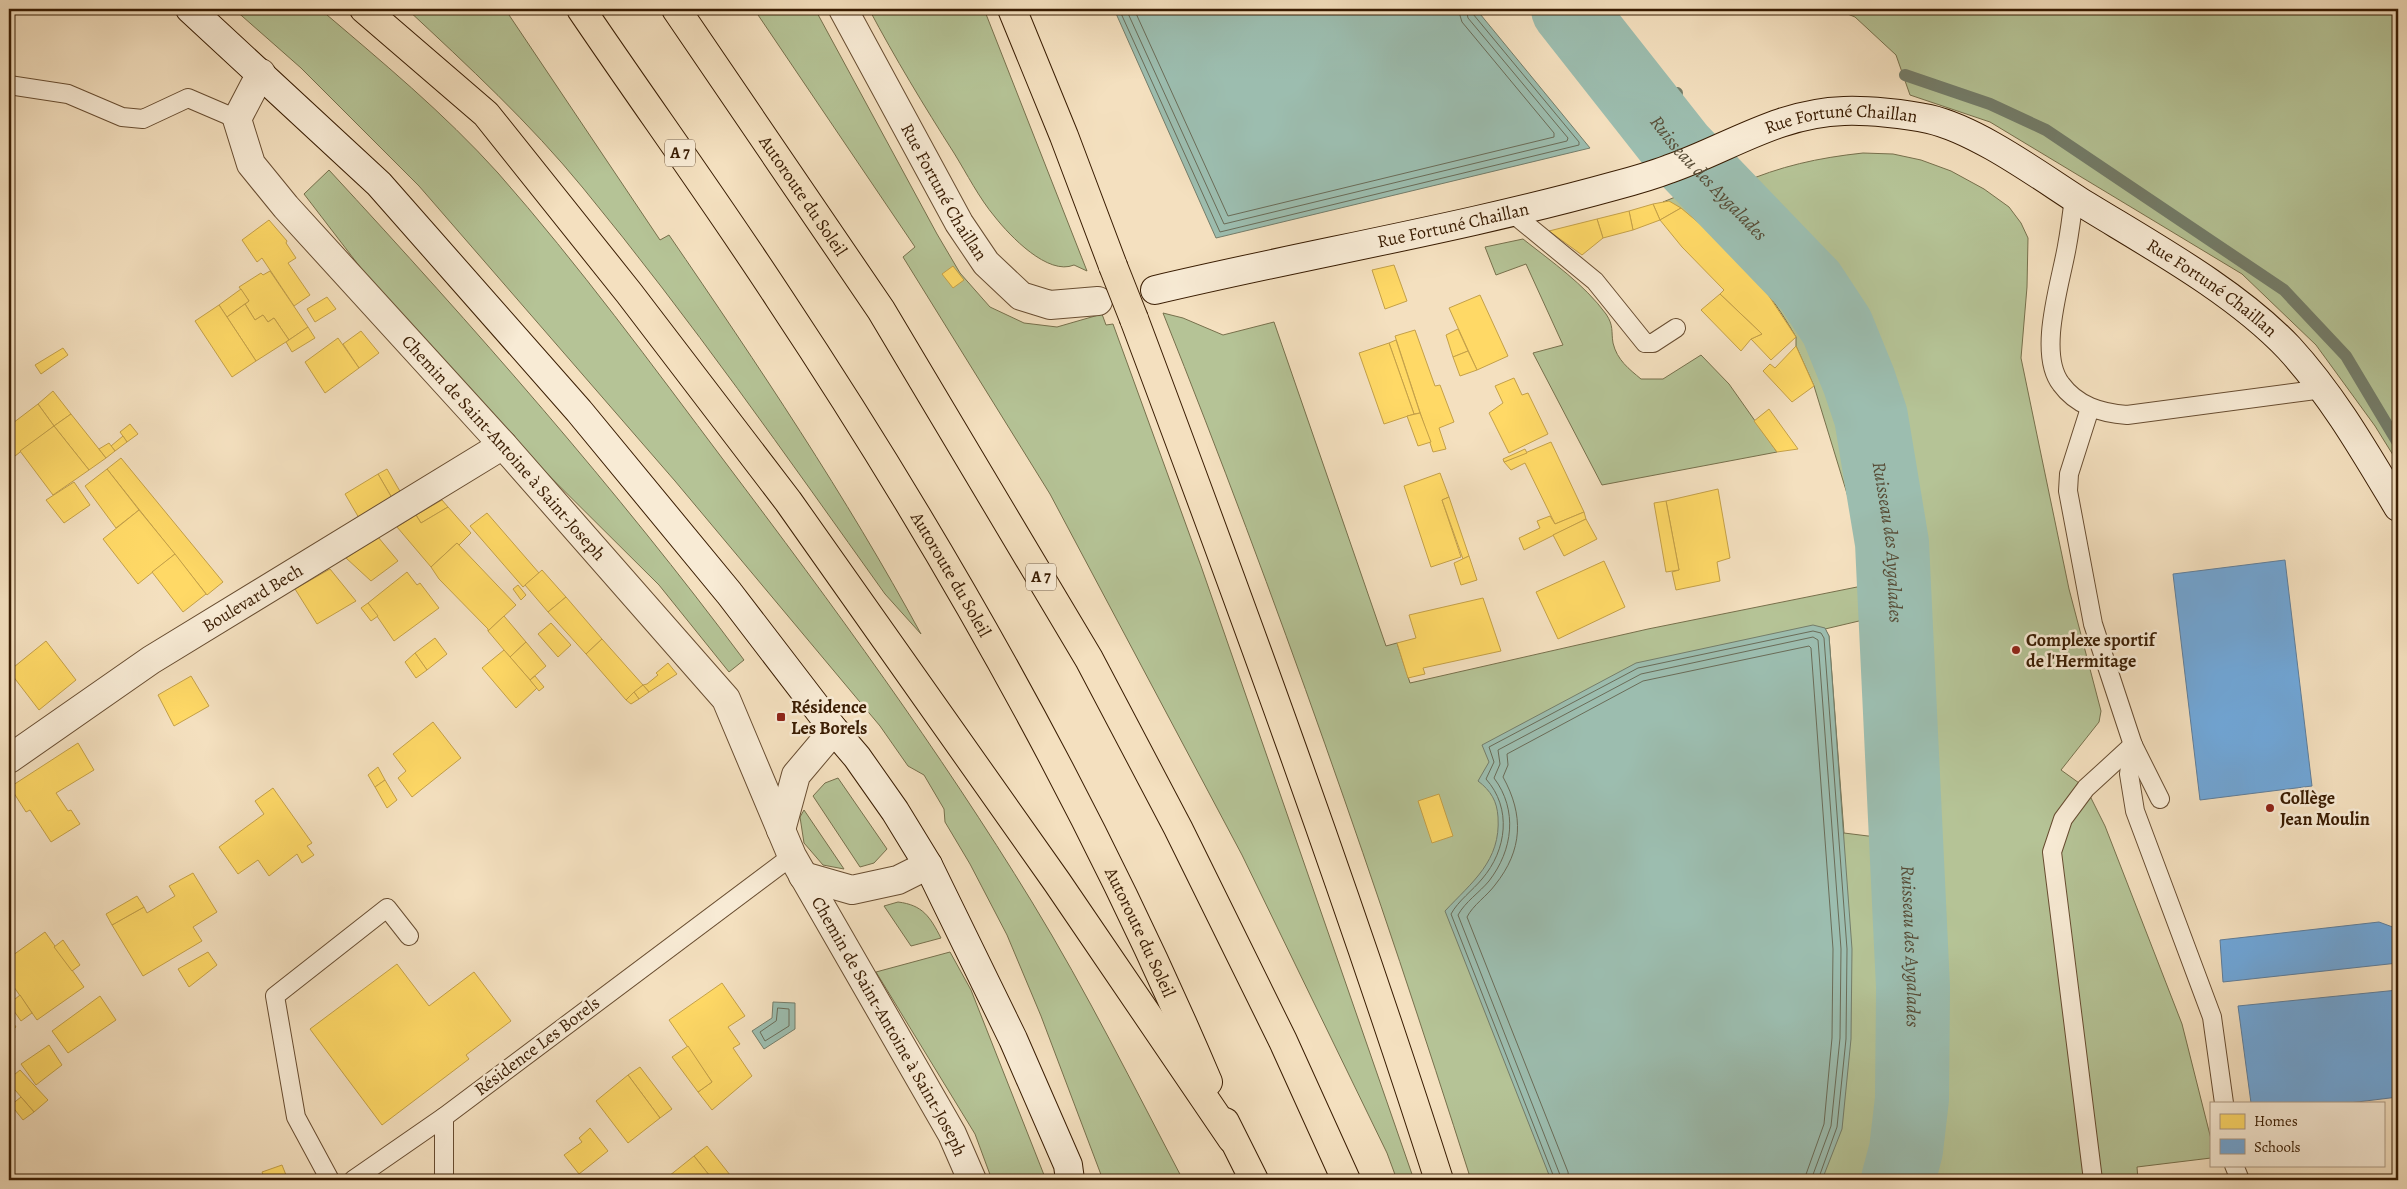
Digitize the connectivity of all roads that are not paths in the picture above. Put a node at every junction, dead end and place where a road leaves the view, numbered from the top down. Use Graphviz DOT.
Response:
graph roads {
  1 [pos="190,9"];
  2 [pos="364,9"];
  3 [pos="581,9"];
  4 [pos="676,9"];
  5 [pos="843,9"];
  6 [pos="1012,9"];
  7 [pos="261,73"];
  8 [pos="9,84"];
  9 [pos="237,119"];
  10 [pos="2074,197"];
  11 [pos="1511,212"];
  12 [pos="1155,290"];
  13 [pos="1098,301"];
  14 [pos="1676,328"];
  15 [pos="2323,389"];
  16 [pos="2090,408"];
  17 [pos="503,445"];
  18 [pos="2398,506"];
  19 [pos="834,730"];
  20 [pos="2132,745"];
  21 [pos="9,760"];
  22 [pos="2160,799"];
  23 [pos="781,830"];
  24 [pos="928,865"];
  25 [pos="797,866"];
  26 [pos="409,936"];
  27 [pos="2224,1102"];
  28 [pos="444,1117"];
  29 [pos="1232,1140"];
  30 [pos="2234,1166"];
  31 [pos="330,1180"];
  32 [pos="354,1180"];
  33 [pos="444,1180"];
  34 [pos="972,1180"];
  35 [pos="1070,1180"];
  36 [pos="1254,1180"];
  37 [pos="1346,1180"];
  38 [pos="1439,1180"];
  39 [pos="2093,1180"];
  40 [pos="2240,1180"];
  1 -- 7 [label="street"];
  2 -- 29 [label="highway"];
  3 -- 29 [label="highway, Autoroute du Soleil / A 7"];
  4 -- 37 [label="highway, Autoroute du Soleil / A 7"];
  5 -- 13 [label="street, Rue Fortuné Chaillan"];
  6 -- 38 [label="highway, bridge"];
  7 -- 9 [label="street"];
  7 -- 19 [label="street"];
  8 -- 9 [label="lane"];
  9 -- 17 [label="street, Chemin de Saint-Antoine à Saint-Joseph"];
  10 -- 11 [label="street, Rue Fortuné Chaillan"];
  10 -- 15 [label="street, Rue Fortuné Chaillan"];
  10 -- 16 [label="lane"];
  11 -- 12 [label="street, Rue Fortuné Chaillan"];
  11 -- 14 [label="lane"];
  15 -- 16 [label="lane"];
  15 -- 18 [label="street, Rue Fortuné Chaillan"];
  16 -- 20 [label="lane"];
  17 -- 21 [label="street, Boulevard Bech"];
  17 -- 23 [label="street, Chemin de Saint-Antoine à Saint-Joseph"];
  19 -- 23 [label="street"];
  19 -- 24 [label="street"];
  20 -- 22 [label="lane"];
  20 -- 27 [label="lane"];
  20 -- 39 [label="lane"];
  23 -- 25 [label="street, Chemin de Saint-Antoine à Saint-Joseph"];
  24 -- 25 [label="street, Chemin de Saint-Antoine à Saint-Joseph"];
  24 -- 35 [label="street"];
  25 -- 28 [label="lane, Résidence Les Borels"];
  25 -- 34 [label="street, Chemin de Saint-Antoine à Saint-Joseph"];
  26 -- 31 [label="lane"];
  28 -- 32 [label="lane, Résidence Les Borels"];
  28 -- 33 [label="lane"];
  29 -- 36 [label="highway, Autoroute du Soleil / A 7"];
  30 -- 40 [label="lane"];
}
